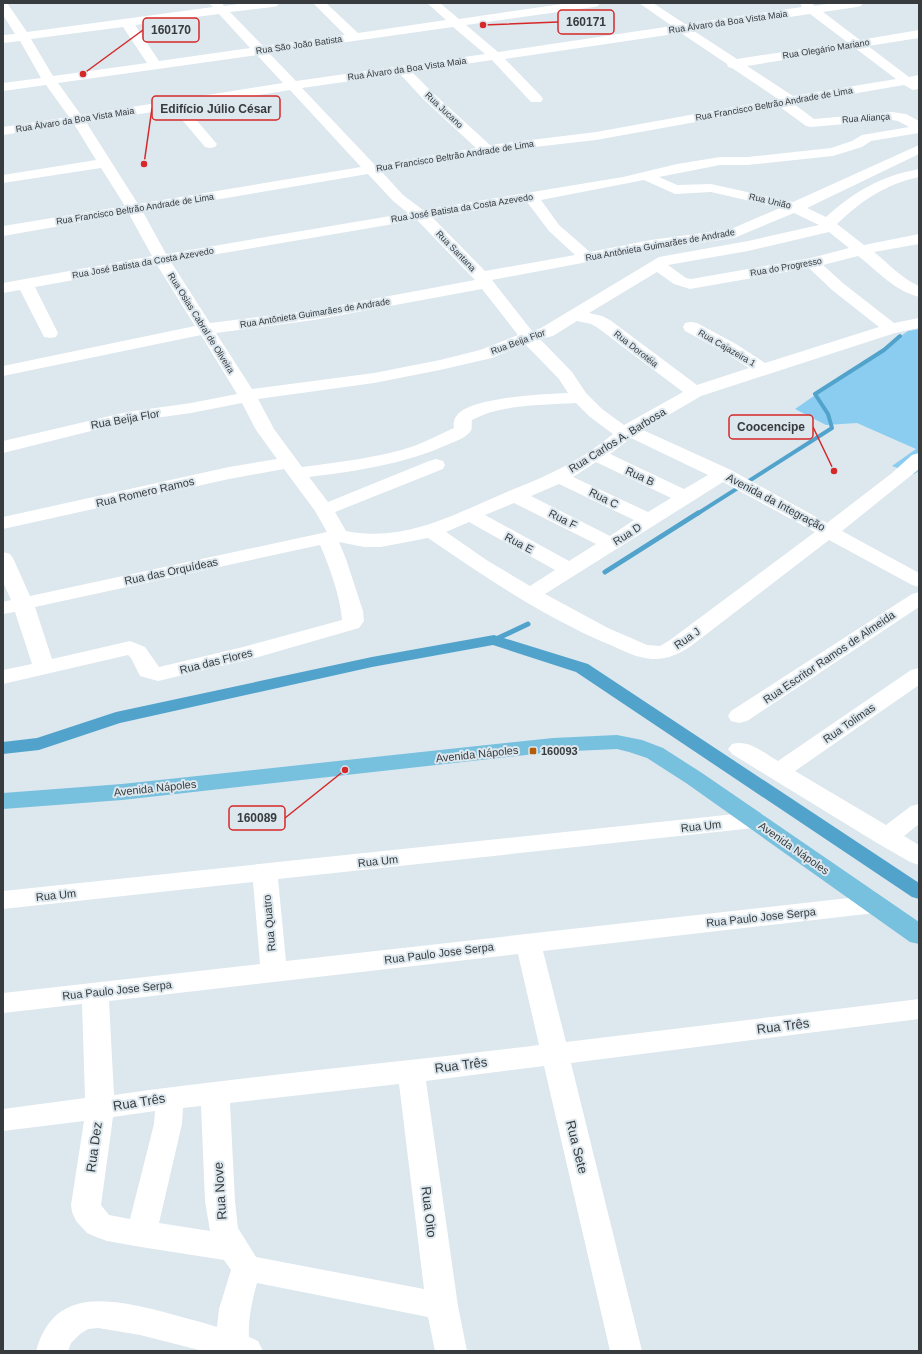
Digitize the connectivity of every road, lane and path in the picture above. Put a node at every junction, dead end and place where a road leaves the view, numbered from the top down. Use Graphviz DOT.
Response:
graph roads {
  1 [pos="12,3"];
  2 [pos="273,3"];
  3 [pos="319,3"];
  4 [pos="433,3"];
  5 [pos="594,3"];
  6 [pos="645,3"];
  7 [pos="857,3"];
  8 [pos="3,5"];
  9 [pos="544,6"];
  10 [pos="808,6"];
  11 [pos="218,7"];
  12 [pos="127,23"];
  13 [pos="456,23"];
  14 [pos="682,28"];
  15 [pos="919,34"];
  16 [pos="24,37"];
  17 [pos="355,37"];
  18 [pos="3,40"];
  19 [pos="857,44"];
  20 [pos="261,51"];
  21 [pos="495,56"];
  22 [pos="733,64"];
  23 [pos="155,65"];
  24 [pos="402,69"];
  25 [pos="49,80"];
  26 [pos="913,80"];
  27 [pos="291,86"];
  28 [pos="3,87"];
  29 [pos="919,91"];
  30 [pos="536,99"];
  31 [pos="786,101"];
  32 [pos="176,104"];
  33 [pos="78,120"];
  34 [pos="919,128"];
  35 [pos="3,131"];
  36 [pos="210,144"];
  37 [pos="919,149"];
  38 [pos="487,150"];
  39 [pos="105,163"];
  40 [pos="372,170"];
  41 [pos="919,172"];
  42 [pos="646,176"];
  43 [pos="3,179"];
  44 [pos="531,197"];
  45 [pos="794,207"];
  46 [pos="134,209"];
  47 [pos="420,215"];
  48 [pos="826,227"];
  49 [pos="3,231"];
  50 [pos="919,238"];
  51 [pos="651,245"];
  52 [pos="861,250"];
  53 [pos="587,257"];
  54 [pos="161,259"];
  55 [pos="661,262"];
  56 [pos="812,263"];
  57 [pos="919,279"];
  58 [pos="484,280"];
  59 [pos="25,284"];
  60 [pos="903,285"];
  61 [pos="3,288"];
  62 [pos="919,292"];
  63 [pos="573,315"];
  64 [pos="919,323"];
  65 [pos="691,327"];
  66 [pos="206,329"];
  67 [pos="891,329"];
  68 [pos="50,333"];
  69 [pos="530,338"];
  70 [pos="763,369"];
  71 [pos="3,371"];
  72 [pos="695,392"];
  73 [pos="248,396"];
  74 [pos="580,397"];
  75 [pos="627,432"];
  76 [pos="3,447"];
  77 [pos="596,455"];
  78 [pos="919,459"];
  79 [pos="436,465"];
  80 [pos="293,468"];
  81 [pos="559,476"];
  82 [pos="739,482"];
  83 [pos="514,495"];
  84 [pos="685,497"];
  85 [pos="324,510"];
  86 [pos="470,515"];
  87 [pos="649,520"];
  88 [pos="3,523"];
  89 [pos="431,531"];
  90 [pos="828,531"];
  91 [pos="333,537"];
  92 [pos="611,544"];
  93 [pos="3,558"];
  94 [pos="568,569"];
  95 [pos="919,581"];
  96 [pos="531,594"];
  97 [pos="919,598"];
  98 [pos="23,604"];
  99 [pos="3,608"];
  100 [pos="44,667"];
  101 [pos="919,675"];
  102 [pos="3,677"];
  103 [pos="739,716"];
  104 [pos="740,749"];
  105 [pos="778,772"];
  106 [pos="3,801"];
  107 [pos="919,812"];
  108 [pos="754,820"];
  109 [pos="886,837"];
  110 [pos="919,856"];
  111 [pos="265,874"];
  112 [pos="3,900"];
  113 [pos="875,904"];
  114 [pos="918,932"];
  115 [pos="528,943"];
  116 [pos="274,972"];
  117 [pos="95,993"];
  118 [pos="3,1003"];
  119 [pos="919,1010"];
  120 [pos="554,1054"];
  121 [pos="411,1072"];
  122 [pos="216,1093"];
  123 [pos="170,1098"];
  124 [pos="100,1108"];
  125 [pos="3,1120"];
  126 [pos="141,1234"];
  127 [pos="240,1258"];
  128 [pos="442,1306"];
  129 [pos="239,1350"];
  130 [pos="52,1351"];
  131 [pos="451,1351"];
  132 [pos="626,1351"];
  1 -- 8 [label="street"];
  2 -- 11 [label="street"];
  3 -- 17 [label="street"];
  4 -- 13 [label="street"];
  5 -- 9 [label="street, Rua São João Batista"];
  6 -- 14 [label="street"];
  7 -- 10 [label="street, Rua Álvaro da Boa Vista Maia"];
  8 -- 16 [label="street, Rua Osias Cabral de Oliveira"];
  9 -- 13 [label="street, Rua São João Batista"];
  10 -- 14 [label="street, Rua Álvaro da Boa Vista Maia"];
  10 -- 19 [label="street"];
  11 -- 12 [label="street"];
  11 -- 20 [label="street, Rua Santana"];
  12 -- 16 [label="street"];
  12 -- 23 [label="street"];
  13 -- 17 [label="street, Rua São João Batista"];
  13 -- 21 [label="street"];
  14 -- 21 [label="street, Rua Álvaro da Boa Vista Maia"];
  14 -- 22 [label="street"];
  15 -- 19 [label="street, Rua Olegário Mariano"];
  16 -- 18 [label="street"];
  16 -- 25 [label="street, Rua Osias Cabral de Oliveira"];
  17 -- 20 [label="street, Rua São João Batista"];
  19 -- 22 [label="street, Rua Olegário Mariano"];
  19 -- 26 [label="street"];
  20 -- 23 [label="street, Rua São João Batista"];
  20 -- 27 [label="street, Rua Santana"];
  21 -- 24 [label="street, Rua Álvaro da Boa Vista Maia"];
  21 -- 30 [label="street"];
  22 -- 31 [label="street"];
  23 -- 25 [label="street, Rua São João Batista"];
  24 -- 27 [label="street, Rua Álvaro da Boa Vista Maia"];
  24 -- 38 [label="street, Rua Jucano"];
  25 -- 28 [label="street, Rua São João Batista"];
  25 -- 33 [label="street, Rua Osias Cabral de Oliveira"];
  26 -- 29 [label="street"];
  26 -- 31 [label="street, Rua Francisco Beltrão Andrade de Lima"];
  27 -- 32 [label="street, Rua Álvaro da Boa Vista Maia"];
  27 -- 40 [label="street, Rua Santana"];
  31 -- 34 [label="street, Rua Aliança"];
  31 -- 38 [label="street, Rua Francisco Beltrão Andrade de Lima"];
  32 -- 33 [label="street, Rua Álvaro da Boa Vista Maia"];
  32 -- 36 [label="street"];
  33 -- 35 [label="street, Rua Álvaro da Boa Vista Maia"];
  33 -- 39 [label="street, Rua Osias Cabral de Oliveira"];
  34 -- 42 [label="street, Rua José Batista da Costa Azevedo"];
  37 -- 45 [label="street, Rua Antônieta Guimarães de Andrade"];
  38 -- 40 [label="street, Rua Francisco Beltrão Andrade de Lima"];
  39 -- 43 [label="street"];
  39 -- 46 [label="street, Rua Osias Cabral de Oliveira"];
  40 -- 46 [label="street, Rua Francisco Beltrão Andrade de Lima"];
  40 -- 47 [label="street, Rua Santana"];
  41 -- 48 [label="street"];
  42 -- 44 [label="street, Rua José Batista da Costa Azevedo"];
  42 -- 45 [label="street, Rua União"];
  44 -- 47 [label="street, Rua José Batista da Costa Azevedo"];
  44 -- 53 [label="street"];
  45 -- 48 [label="street, Rua União"];
  45 -- 51 [label="street, Rua Antônieta Guimarães de Andrade"];
  46 -- 49 [label="street, Rua Francisco Beltrão Andrade de Lima"];
  46 -- 54 [label="street, Rua Osias Cabral de Oliveira"];
  47 -- 54 [label="street, Rua José Batista da Costa Azevedo"];
  47 -- 58 [label="street, Rua Santana"];
  48 -- 52 [label="street, Rua União"];
  48 -- 55 [label="street, Rua Beija Flor"];
  50 -- 52 [label="street, Rua do Progresso"];
  51 -- 53 [label="street, Rua Antônieta Guimarães de Andrade"];
  51 -- 55 [label="street, Rua do Progresso"];
  52 -- 56 [label="street, Rua do Progresso"];
  52 -- 60 [label="street, Rua União"];
  53 -- 58 [label="street, Rua Antônieta Guimarães de Andrade"];
  54 -- 59 [label="street, Rua José Batista da Costa Azevedo"];
  54 -- 66 [label="street, Rua Osias Cabral de Oliveira"];
  55 -- 56 [label="street, Rua do Progresso"];
  55 -- 63 [label="street, Rua Beija Flor"];
  56 -- 67 [label="street"];
  57 -- 60 [label="street"];
  58 -- 66 [label="street, Rua Antônieta Guimarães de Andrade"];
  58 -- 69 [label="street, Rua Santana"];
  59 -- 61 [label="street, Rua José Batista da Costa Azevedo"];
  59 -- 68 [label="street"];
  60 -- 62 [label="street, Rua União"];
  63 -- 69 [label="street, Rua Beija Flor"];
  63 -- 72 [label="street, Rua Dorotéia"];
  64 -- 67 [label="street, Rua Carlos A. Barbosa"];
  65 -- 70 [label="street, Rua Cajazeira 1"];
  66 -- 71 [label="street, Rua Antônieta Guimarães de Andrade"];
  66 -- 73 [label="street, Rua Osias Cabral de Oliveira"];
  67 -- 70 [label="street, Rua Carlos A. Barbosa"];
  69 -- 73 [label="street, Rua Beija Flor"];
  69 -- 74 [label="street, Rua Santana"];
  70 -- 72 [label="street, Rua Carlos A. Barbosa"];
  72 -- 75 [label="street, Rua Carlos A. Barbosa"];
  73 -- 76 [label="street, Rua Beija Flor"];
  73 -- 80 [label="street, Rua Osias Cabral de Oliveira"];
  74 -- 75 [label="street, Rua Santana"];
  74 -- 80 [label="street, Rua Romero Ramos"];
  75 -- 77 [label="street, Rua Carlos A. Barbosa"];
  75 -- 82 [label="street, Avenida da Integração"];
  77 -- 81 [label="street, Rua Carlos A. Barbosa"];
  77 -- 84 [label="street, Rua B"];
  78 -- 90 [label="street, Rua J"];
  79 -- 85 [label="street"];
  80 -- 85 [label="street, Rua Osias Cabral de Oliveira"];
  80 -- 88 [label="street, Rua Romero Ramos"];
  81 -- 83 [label="street, Rua Carlos A. Barbosa"];
  81 -- 87 [label="street, Rua C"];
  82 -- 84 [label="street, Rua D"];
  82 -- 90 [label="street, Avenida da Integração"];
  83 -- 86 [label="street, Rua Carlos A. Barbosa"];
  83 -- 92 [label="street, Rua F"];
  84 -- 87 [label="street, Rua D"];
  85 -- 91 [label="street, Rua Osias Cabral de Oliveira"];
  86 -- 89 [label="street, Rua Carlos A. Barbosa"];
  86 -- 94 [label="street, Rua E"];
  87 -- 92 [label="street, Rua D"];
  89 -- 91 [label="street, Rua Carlos A. Barbosa"];
  89 -- 96 [label="street, Rua J"];
  90 -- 95 [label="street, Avenida da Integração"];
  90 -- 96 [label="street, Rua J"];
  91 -- 98 [label="street, Rua das Orquídeas"];
  91 -- 100 [label="street, Rua das Flores"];
  92 -- 94 [label="street, Rua D"];
  93 -- 98 [label="street"];
  94 -- 96 [label="street, Rua D"];
  97 -- 103 [label="street, Rua Escritor Ramos de Almeida"];
  98 -- 99 [label="street, Rua das Orquídeas"];
  98 -- 100 [label="street"];
  100 -- 102 [label="street, Rua das Flores"];
  101 -- 105 [label="street, Rua Tolimas"];
  104 -- 105 [label="street"];
  105 -- 109 [label="street"];
  106 -- 108 [label="main road, Avenida Nápoles"];
  107 -- 109 [label="street"];
  108 -- 111 [label="street, Rua Um"];
  108 -- 113 [label="main road, Avenida Nápoles"];
  109 -- 110 [label="street"];
  111 -- 112 [label="street, Rua Um"];
  111 -- 116 [label="street, Rua Quatro"];
  113 -- 114 [label="main road, Avenida Nápoles"];
  113 -- 115 [label="street, Rua Paulo Jose Serpa"];
  115 -- 116 [label="street, Rua Paulo Jose Serpa"];
  115 -- 120 [label="street, Rua Sete"];
  116 -- 117 [label="street, Rua Paulo Jose Serpa"];
  117 -- 118 [label="street, Rua Paulo Jose Serpa"];
  117 -- 124 [label="street, Rua Dez"];
  119 -- 120 [label="street, Rua Três"];
  120 -- 121 [label="street, Rua Três"];
  120 -- 132 [label="street, Rua Sete"];
  121 -- 122 [label="street, Rua Três"];
  121 -- 128 [label="street, Rua Oito"];
  122 -- 123 [label="street, Rua Três"];
  122 -- 127 [label="street, Rua Nove"];
  123 -- 124 [label="street, Rua Três"];
  123 -- 126 [label="street"];
  124 -- 125 [label="street, Rua Três"];
  124 -- 126 [label="street, Rua Dez"];
  126 -- 127 [label="street"];
  127 -- 128 [label="street"];
  127 -- 129 [label="street"];
  128 -- 131 [label="street, Rua Oito"];
  129 -- 130 [label="street"];
}
